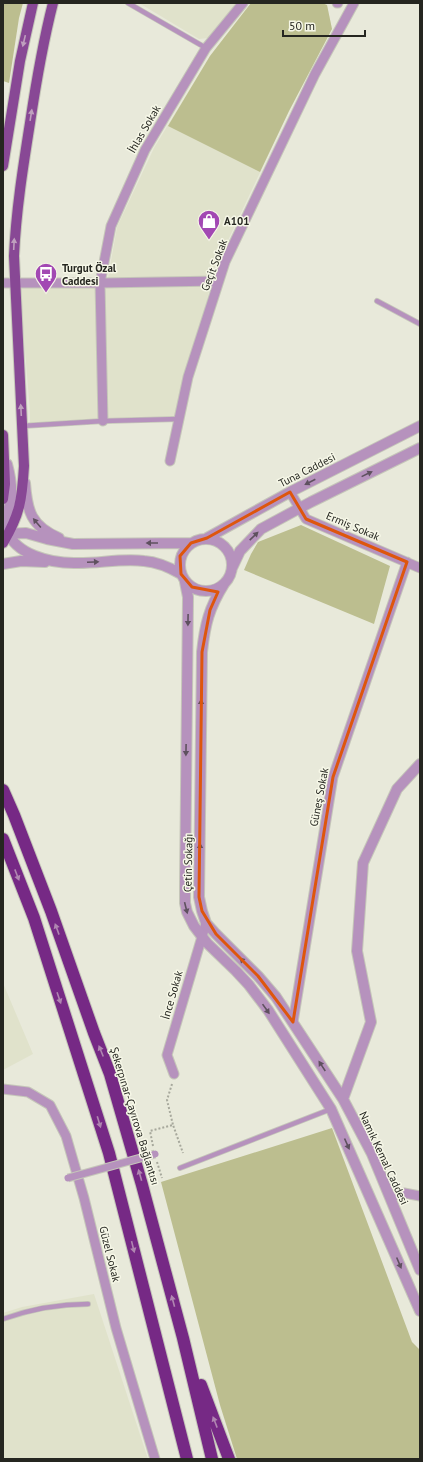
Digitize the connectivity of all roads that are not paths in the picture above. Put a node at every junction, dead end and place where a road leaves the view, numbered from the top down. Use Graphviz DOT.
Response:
graph roads {
  1 [pos="33,3"];
  2 [pos="53,3"];
  3 [pos="128,3"];
  4 [pos="243,3"];
  5 [pos="354,3"];
  6 [pos="206,48"];
  7 [pos="3,166"];
  8 [pos="219,281"];
  9 [pos="3,283"];
  10 [pos="15,283"];
  11 [pos="100,283"];
  12 [pos="377,301"];
  13 [pos="420,324"];
  14 [pos="179,419"];
  15 [pos="103,421"];
  16 [pos="22,426"];
  17 [pos="420,426"];
  18 [pos="3,435"];
  19 [pos="420,448"];
  20 [pos="4,450"];
  21 [pos="170,461"];
  22 [pos="24,466"];
  23 [pos="290,492"];
  24 [pos="3,499"];
  25 [pos="300,508"];
  26 [pos="6,534"];
  27 [pos="207,538"];
  28 [pos="3,543"];
  29 [pos="84,543"];
  30 [pos="190,543"];
  31 [pos="407,562"];
  32 [pos="65,563"];
  33 [pos="3,564"];
  34 [pos="232,568"];
  35 [pos="420,568"];
  36 [pos="183,578"];
  37 [pos="224,584"];
  38 [pos="420,764"];
  39 [pos="3,790"];
  40 [pos="3,839"];
  41 [pos="206,923"];
  42 [pos="202,937"];
  43 [pos="292,1022"];
  44 [pos="174,1074"];
  45 [pos="3,1089"];
  46 [pos="343,1099"];
  47 [pos="331,1109"];
  48 [pos="155,1154"];
  49 [pos="180,1168"];
  50 [pos="68,1178"];
  51 [pos="420,1196"];
  52 [pos="390,1197"];
  53 [pos="420,1270"];
  54 [pos="88,1304"];
  55 [pos="420,1311"];
  56 [pos="3,1319"];
  57 [pos="183,1338"];
  58 [pos="170,1391"];
  59 [pos="155,1459"];
  60 [pos="179,1459"];
  61 [pos="187,1459"];
  62 [pos="212,1459"];
  63 [pos="229,1459"];
  1 -- 7 [label="main road, one-way"];
  10 -- 2 [label="main road, one-way"];
  3 -- 6 [label="lane"];
  4 -- 6 [label="street, İhlas Sokak"];
  5 -- 8 [label="street, Geçit Sokak"];
  6 -- 11 [label="street, İhlas Sokak"];
  8 -- 11 [label="street"];
  8 -- 14 [label="street, Geçit Sokak"];
  9 -- 10 [label="street"];
  10 -- 11 [label="street"];
  16 -- 10 [label="main road, one-way"];
  11 -- 15 [label="street, İhlas Sokak"];
  12 -- 13 [label="lane"];
  14 -- 15 [label="lane"];
  14 -- 21 [label="street, Geçit Sokak"];
  15 -- 16 [label="lane"];
  16 -- 22 [label="main road"];
  17 -- 23 [label="street, Tuna Caddesi, one-way"];
  18 -- 20 [label="main road"];
  25 -- 19 [label="street, one-way"];
  20 -- 24 [label="main road"];
  20 -- 26 [label="street"];
  22 -- 26 [label="main road"];
  29 -- 22 [label="street, one-way"];
  23 -- 25 [label="street, Ermiş Sokak"];
  23 -- 27 [label="street, Tuna Caddesi"];
  25 -- 31 [label="street, Ermiş Sokak"];
  34 -- 25 [label="street, one-way"];
  26 -- 28 [label="main road"];
  26 -- 29 [label="street"];
  26 -- 32 [label="street"];
  27 -- 30 [label="street"];
  27 -- 34 [label="street"];
  30 -- 29 [label="street, one-way"];
  30 -- 36 [label="street"];
  31 -- 35 [label="street, Ermiş Sokak"];
  31 -- 43 [label="street, Güneş Sokak"];
  32 -- 33 [label="street"];
  32 -- 36 [label="street, one-way"];
  34 -- 37 [label="street"];
  36 -- 37 [label="street"];
  36 -- 42 [label="street, one-way"];
  41 -- 37 [label="street, Çetin Sokağı, one-way"];
  38 -- 46 [label="street"];
  57 -- 39 [label="highway, Şekerpınar-Çayırova Bağlantısı, one-way"];
  40 -- 58 [label="highway, one-way"];
  41 -- 42 [label="street, İnce Sokak"];
  43 -- 41 [label="street, Çetin Sokağı, one-way"];
  42 -- 44 [label="street, İnce Sokak"];
  42 -- 47 [label="street, one-way"];
  46 -- 43 [label="street, Çetin Sokağı, one-way"];
  45 -- 59 [label="street, Güzel Sokak"];
  46 -- 52 [label="street, Namık Kemal Caddesi"];
  47 -- 49 [label="lane"];
  47 -- 55 [label="street, one-way"];
  48 -- 50 [label="street, bridge"];
  51 -- 52 [label="street"];
  52 -- 53 [label="street, Namık Kemal Caddesi"];
  54 -- 56 [label="lane"];
  57 -- 62 [label="highway, Şekerpınar-Çayırova Bağlantısı"];
  63 -- 57 [label="highway, one-way"];
  58 -- 60 [label="highway"];
  58 -- 61 [label="highway"];
}
